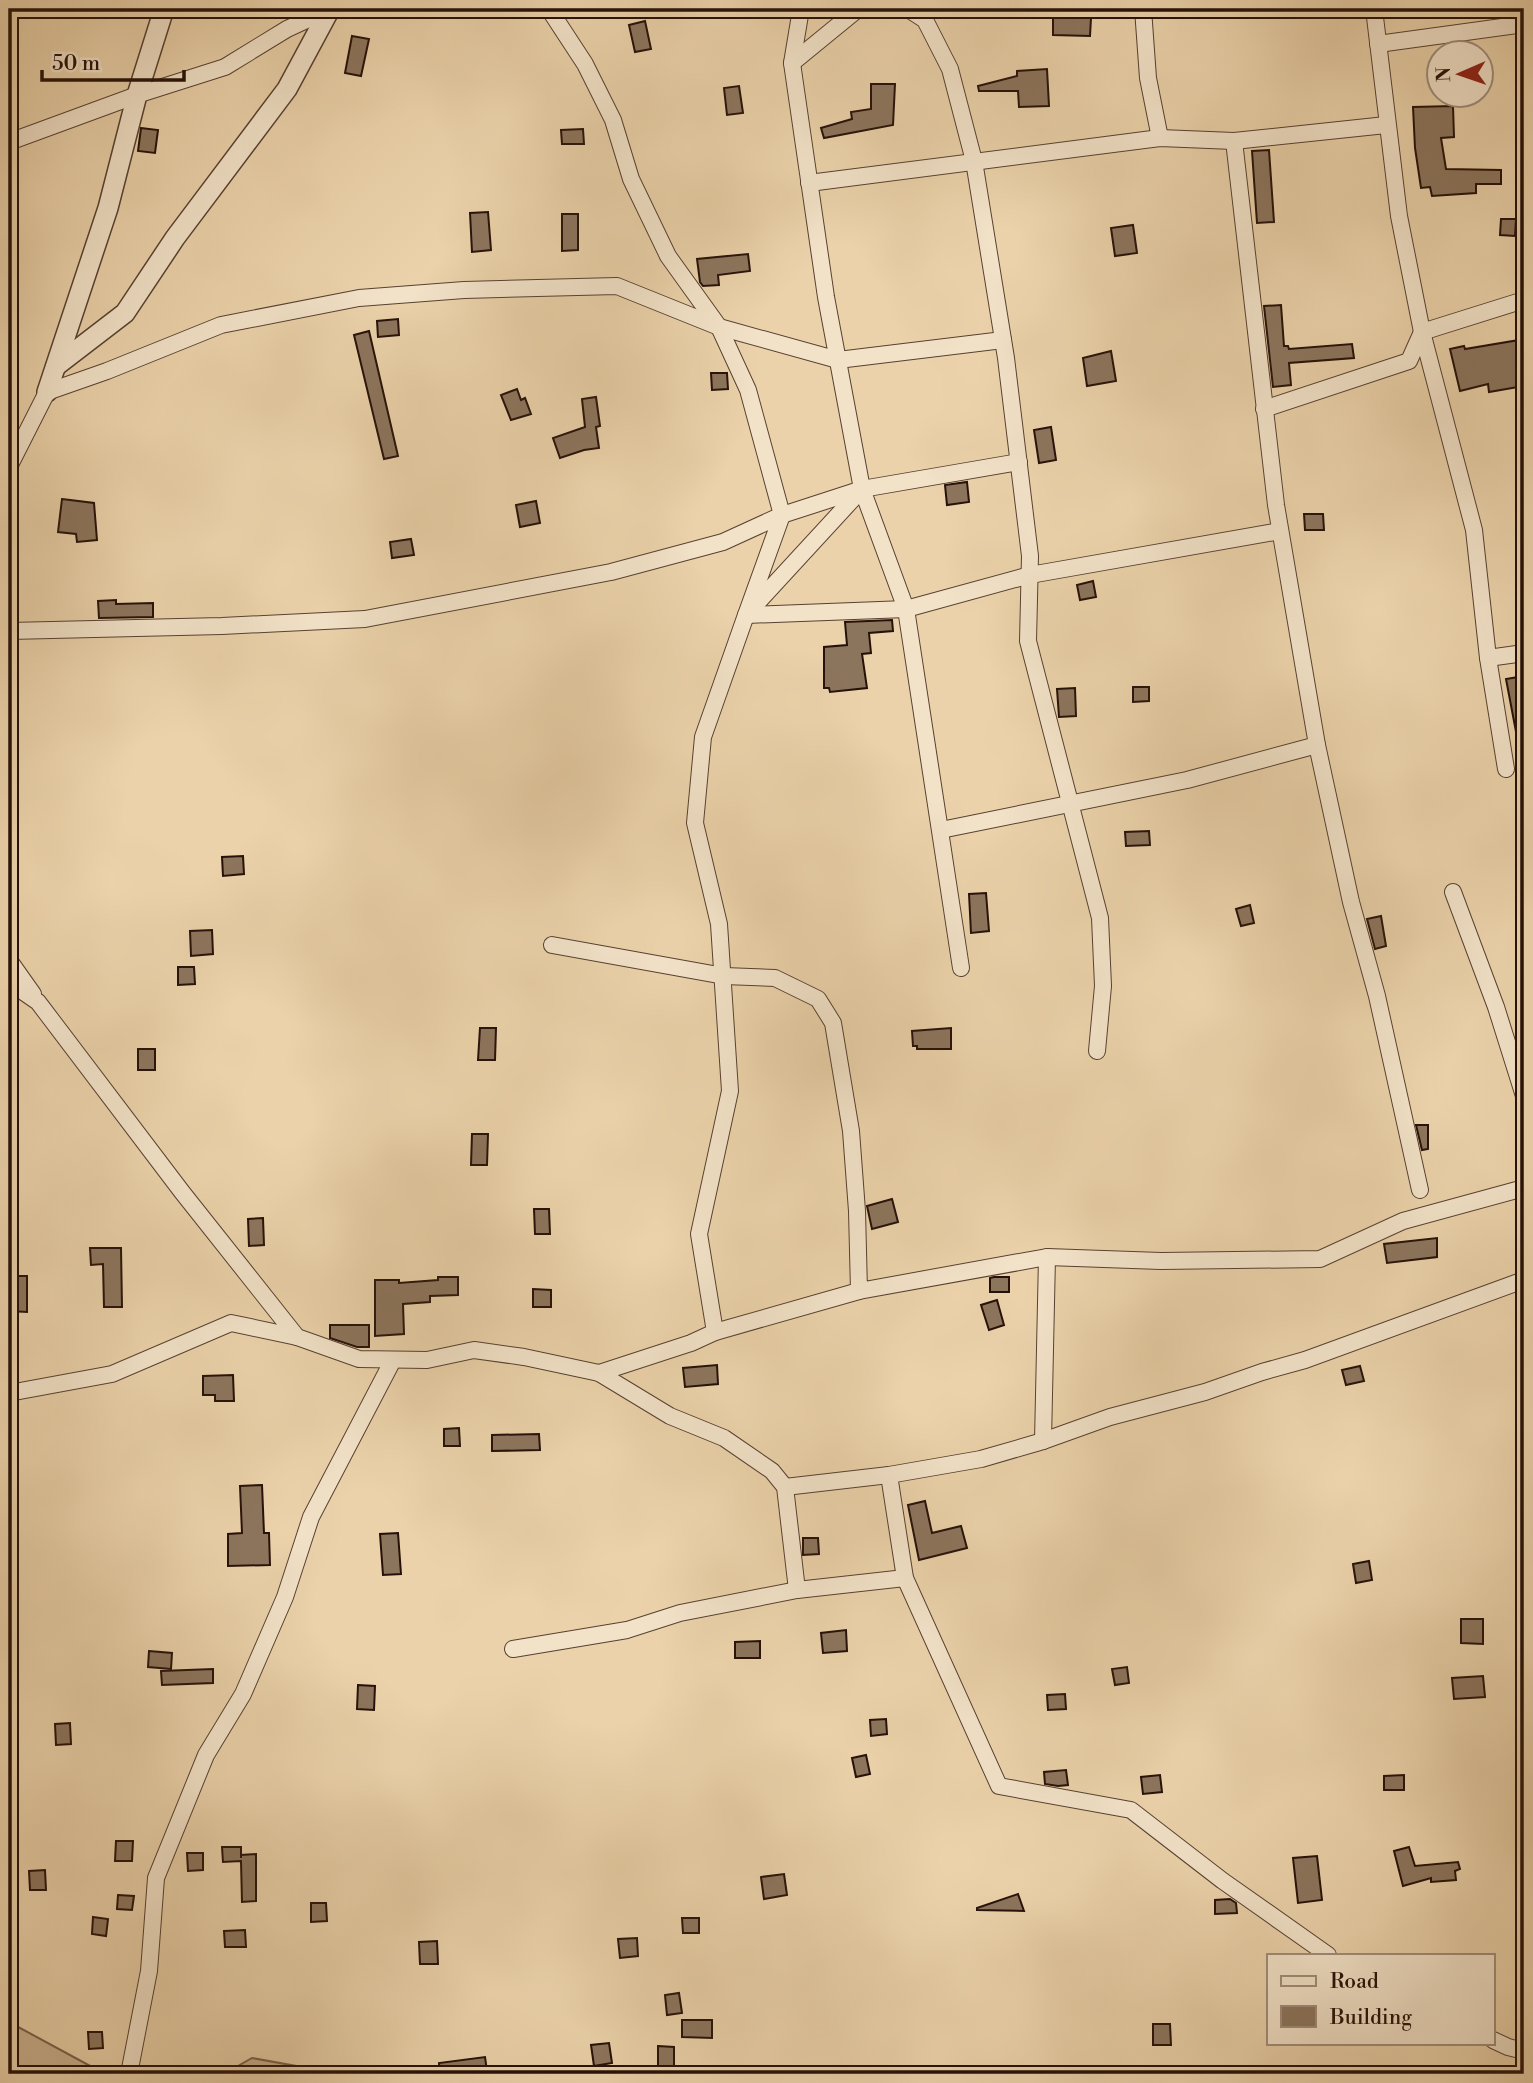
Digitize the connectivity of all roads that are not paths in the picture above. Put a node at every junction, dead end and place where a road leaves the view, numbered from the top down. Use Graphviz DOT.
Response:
graph roads {
  1 [pos="164,9"];
  2 [pos="330,9"];
  3 [pos="549,9"];
  4 [pos="801,9"];
  5 [pos="858,9"];
  6 [pos="908,9"];
  7 [pos="1143,9"];
  8 [pos="1374,9"];
  9 [pos="1524,24"];
  10 [pos="1378,44"];
  11 [pos="792,63"];
  12 [pos="137,95"];
  13 [pos="1386,125"];
  14 [pos="1160,138"];
  15 [pos="1234,141"];
  16 [pos="9,142"];
  17 [pos="974,161"];
  18 [pos="809,183"];
  19 [pos="1523,296"];
  20 [pos="719,327"];
  21 [pos="1422,331"];
  22 [pos="1003,340"];
  23 [pos="838,360"];
  24 [pos="56,366"];
  25 [pos="47,392"];
  26 [pos="1264,409"];
  27 [pos="1019,462"];
  28 [pos="9,467"];
  29 [pos="862,489"];
  30 [pos="782,515"];
  31 [pos="1280,531"];
  32 [pos="1030,575"];
  33 [pos="906,609"];
  34 [pos="746,615"];
  35 [pos="9,631"];
  36 [pos="1524,653"];
  37 [pos="1488,658"];
  38 [pos="1317,745"];
  39 [pos="1506,769"];
  40 [pos="1070,802"];
  41 [pos="942,830"];
  42 [pos="1453,892"];
  43 [pos="552,945"];
  44 [pos="9,960"];
  45 [pos="961,968"];
  46 [pos="724,976"];
  47 [pos="9,982"];
  48 [pos="38,1002"];
  49 [pos="1097,1051"];
  50 [pos="1524,1096"];
  51 [pos="1524,1188"];
  52 [pos="1420,1190"];
  53 [pos="1047,1257"];
  54 [pos="1524,1280"];
  55 [pos="859,1291"];
  56 [pos="715,1332"];
  57 [pos="297,1337"];
  58 [pos="393,1360"];
  59 [pos="599,1373"];
  60 [pos="9,1393"];
  61 [pos="1043,1441"];
  62 [pos="889,1475"];
  63 [pos="785,1487"];
  64 [pos="905,1578"];
  65 [pos="797,1590"];
  66 [pos="513,1649"];
  67 [pos="1327,1954"];
  68 [pos="1494,2040"];
  69 [pos="1524,2051"];
  70 [pos="129,2074"];
  1 -- 12 [label="street"];
  2 -- 12 [label="street"];
  2 -- 24 [label="street"];
  3 -- 20 [label="street"];
  4 -- 11 [label="street"];
  5 -- 11 [label="street"];
  6 -- 17 [label="street"];
  7 -- 14 [label="street"];
  8 -- 10 [label="street"];
  9 -- 10 [label="street"];
  10 -- 13 [label="street"];
  11 -- 18 [label="street"];
  12 -- 16 [label="street"];
  12 -- 24 [label="street"];
  13 -- 15 [label="street"];
  13 -- 21 [label="street"];
  14 -- 15 [label="street"];
  14 -- 17 [label="street"];
  15 -- 26 [label="street"];
  17 -- 18 [label="street"];
  17 -- 22 [label="street"];
  18 -- 23 [label="street"];
  19 -- 21 [label="street"];
  20 -- 23 [label="street"];
  20 -- 25 [label="street"];
  20 -- 30 [label="street"];
  21 -- 26 [label="street"];
  21 -- 37 [label="street"];
  22 -- 23 [label="street"];
  22 -- 27 [label="street"];
  23 -- 29 [label="street"];
  24 -- 25 [label="street"];
  25 -- 28 [label="street"];
  26 -- 31 [label="street"];
  27 -- 29 [label="street"];
  27 -- 32 [label="street"];
  29 -- 30 [label="street"];
  29 -- 33 [label="street"];
  29 -- 34 [label="street"];
  30 -- 34 [label="street"];
  30 -- 35 [label="street"];
  31 -- 32 [label="street"];
  31 -- 38 [label="street"];
  32 -- 33 [label="street"];
  32 -- 40 [label="street"];
  33 -- 34 [label="street"];
  33 -- 41 [label="street"];
  34 -- 46 [label="street"];
  36 -- 37 [label="street"];
  37 -- 39 [label="street"];
  38 -- 40 [label="street"];
  38 -- 52 [label="street"];
  40 -- 41 [label="street"];
  40 -- 49 [label="street"];
  41 -- 45 [label="street"];
  42 -- 50 [label="street"];
  43 -- 46 [label="street"];
  44 -- 48 [label="street"];
  46 -- 55 [label="street"];
  46 -- 56 [label="street"];
  47 -- 48 [label="street"];
  48 -- 57 [label="street"];
  51 -- 53 [label="street"];
  53 -- 55 [label="street"];
  53 -- 61 [label="street"];
  54 -- 61 [label="street"];
  55 -- 56 [label="street"];
  56 -- 59 [label="street"];
  57 -- 58 [label="street"];
  57 -- 60 [label="street"];
  58 -- 59 [label="street"];
  58 -- 70 [label="street"];
  59 -- 63 [label="street"];
  61 -- 62 [label="street"];
  62 -- 63 [label="street"];
  62 -- 64 [label="street"];
  63 -- 65 [label="street"];
  64 -- 65 [label="street"];
  64 -- 67 [label="street"];
  65 -- 66 [label="street"];
  68 -- 69 [label="street"];
}
